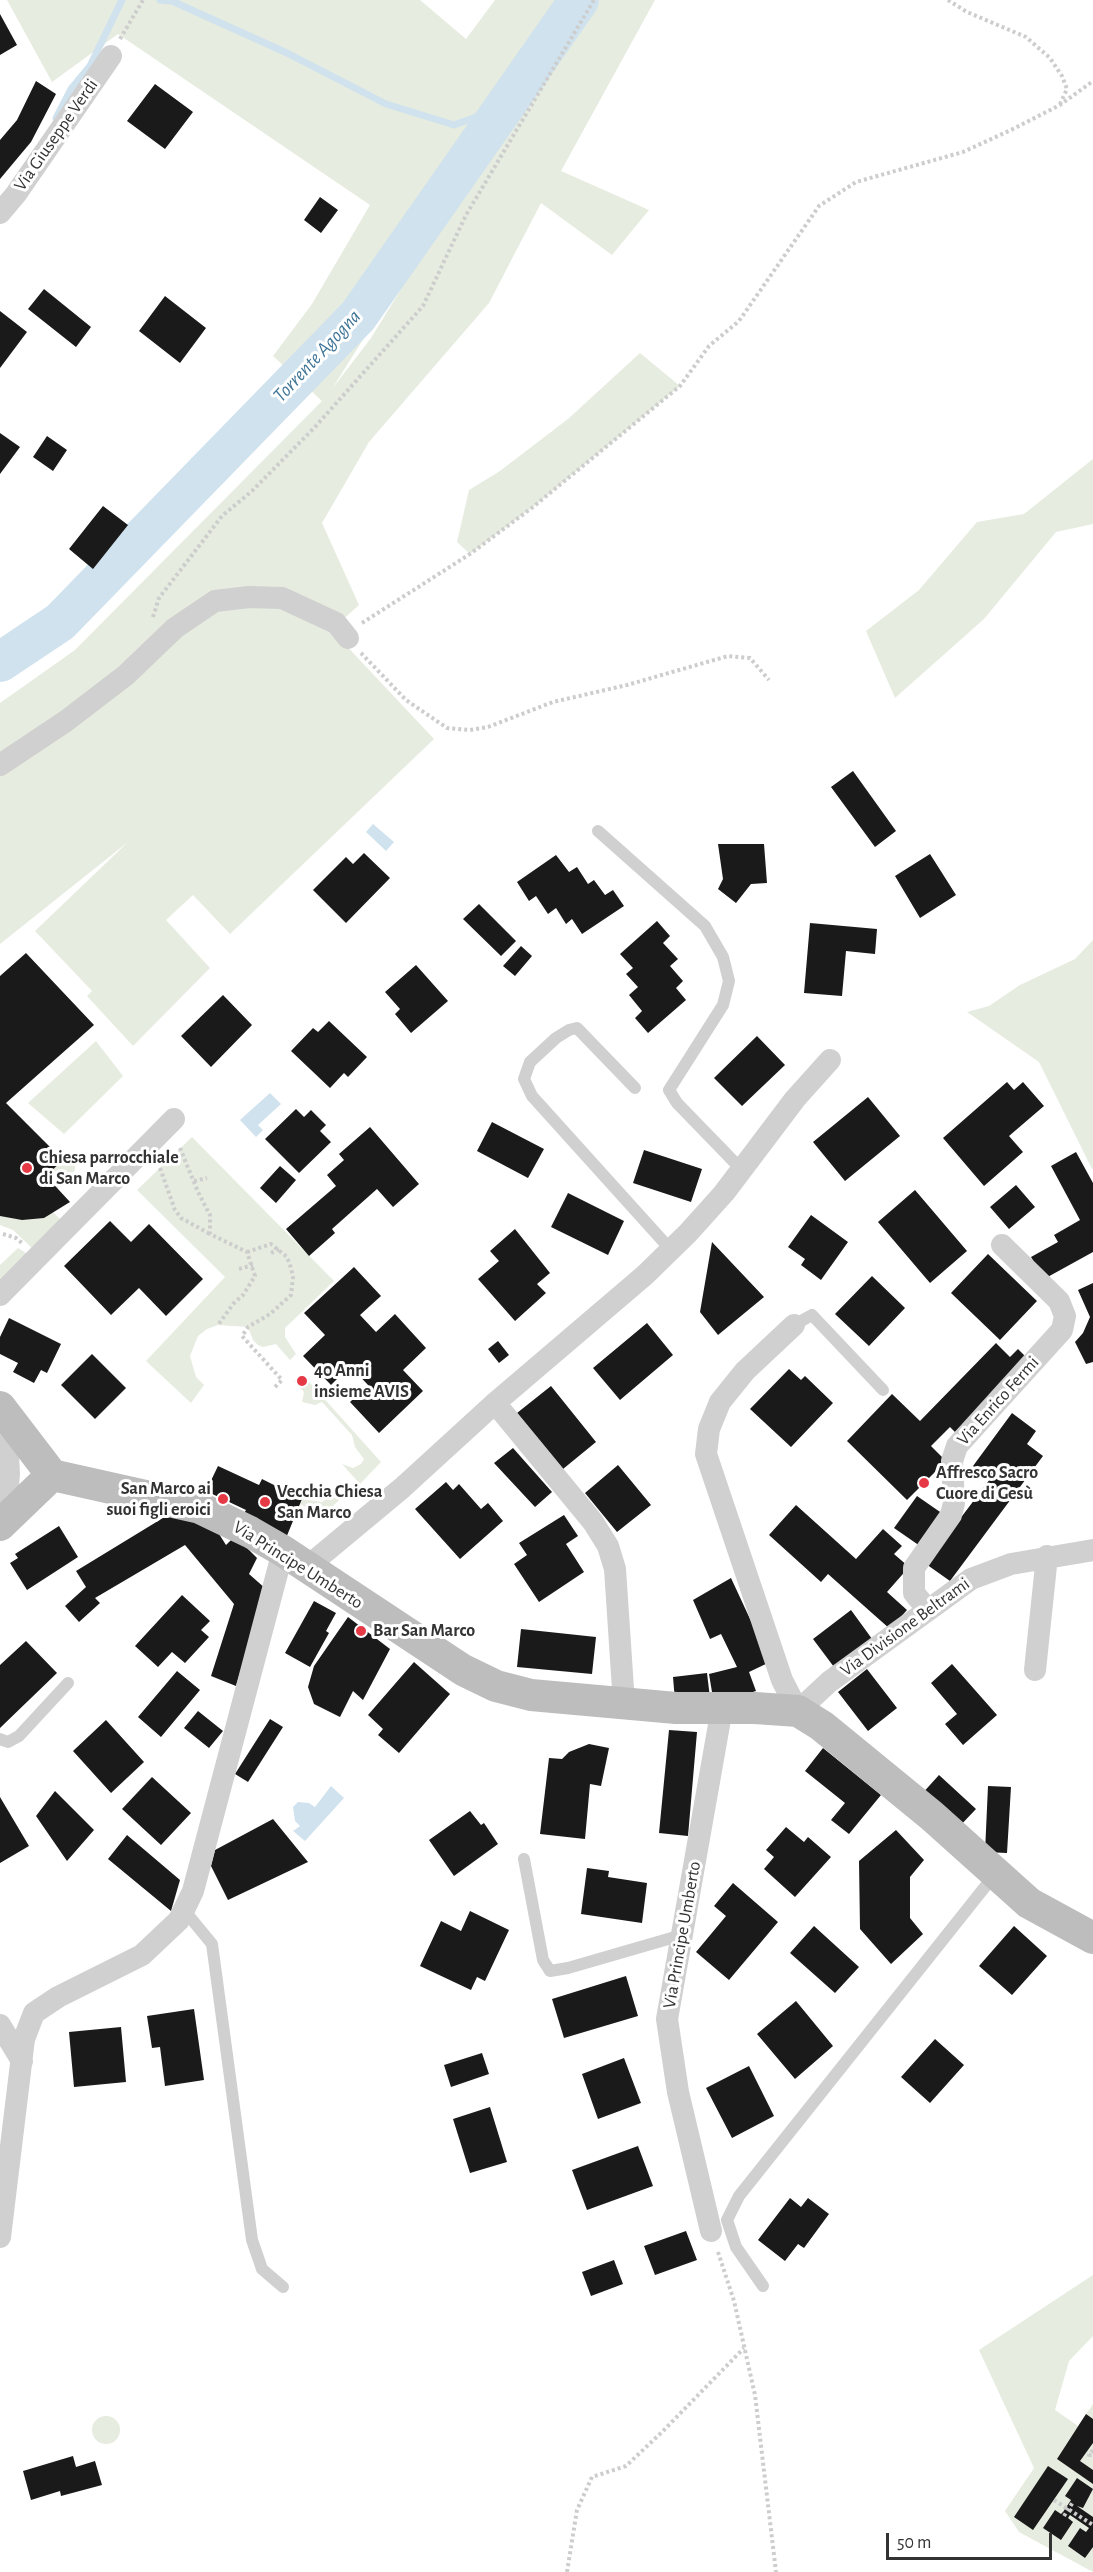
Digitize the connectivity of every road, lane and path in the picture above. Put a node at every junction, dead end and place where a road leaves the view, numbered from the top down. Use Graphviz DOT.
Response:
graph roads {
  1 [pos="143,0"];
  2 [pos="594,0"];
  3 [pos="948,0"];
  4 [pos="111,56"];
  5 [pos="1093,81"];
  6 [pos="1060,105"];
  7 [pos="0,213"];
  8 [pos="153,618"];
  9 [pos="348,638"];
  10 [pos="769,680"];
  11 [pos="0,765"];
  12 [pos="598,831"];
  13 [pos="830,1060"];
  14 [pos="635,1088"];
  15 [pos="174,1119"];
  16 [pos="180,1148"];
  17 [pos="160,1168"];
  18 [pos="741,1170"];
  19 [pos="207,1178"];
  20 [pos="194,1182"];
  21 [pos="210,1234"];
  22 [pos="1002,1245"];
  23 [pos="279,1250"];
  24 [pos="671,1250"];
  25 [pos="247,1252"];
  26 [pos="271,1253"];
  27 [pos="253,1265"];
  28 [pos="239,1269"];
  29 [pos="0,1295"];
  30 [pos="218,1325"];
  31 [pos="794,1325"];
  32 [pos="275,1388"];
  33 [pos="883,1390"];
  34 [pos="495,1403"];
  35 [pos="3,1411"];
  36 [pos="52,1475"];
  37 [pos="0,1510"];
  38 [pos="0,1525"];
  39 [pos="1093,1550"];
  40 [pos="1047,1556"];
  41 [pos="295,1559"];
  42 [pos="928,1610"];
  43 [pos="1035,1670"];
  44 [pos="68,1683"];
  45 [pos="624,1704"];
  46 [pos="722,1708"];
  47 [pos="798,1711"];
  48 [pos="0,1739"];
  49 [pos="524,1859"];
  50 [pos="996,1874"];
  51 [pos="184,1910"];
  52 [pos="682,1935"];
  53 [pos="1093,1938"];
  54 [pos="0,2025"];
  55 [pos="22,2061"];
  56 [pos="711,2231"];
  57 [pos="0,2237"];
  58 [pos="763,2286"];
  59 [pos="283,2288"];
  60 [pos="744,2348"];
  61 [pos="1093,2450"];
  62 [pos="1093,2455"];
  63 [pos="1054,2500"];
  64 [pos="1073,2502"];
  65 [pos="1068,2509"];
  66 [pos="1064,2516"];
  67 [pos="1093,2525"];
  68 [pos="567,2572"];
  69 [pos="776,2572"];
  1 -- 4 [label="path"];
  2 -- 8 [label="path"];
  3 -- 6 [label="path"];
  4 -- 7 [label="street, Via Giuseppe Verdi"];
  5 -- 6 [label="path"];
  6 -- 9 [label="path"];
  9 -- 10 [label="path"];
  9 -- 11 [label="street"];
  12 -- 18 [label="lane"];
  13 -- 18 [label="street"];
  14 -- 24 [label="lane"];
  15 -- 29 [label="street"];
  16 -- 20 [label="path"];
  17 -- 21 [label="path"];
  18 -- 24 [label="street"];
  19 -- 20 [label="path"];
  20 -- 21 [label="path"];
  21 -- 25 [label="path"];
  22 -- 42 [label="street, Via Enrico Fermi"];
  23 -- 25 [label="path"];
  23 -- 26 [label="path"];
  23 -- 32 [label="path"];
  24 -- 34 [label="street"];
  25 -- 27 [label="path"];
  27 -- 28 [label="path"];
  27 -- 30 [label="path"];
  31 -- 33 [label="lane"];
  31 -- 47 [label="street"];
  34 -- 41 [label="street"];
  34 -- 45 [label="street"];
  35 -- 36 [label="street"];
  35 -- 37 [label="street"];
  36 -- 38 [label="street"];
  36 -- 41 [label="street, Via Principe Umberto"];
  39 -- 40 [label="street, Via Divisione Beltrami"];
  40 -- 42 [label="street, Via Divisione Beltrami"];
  40 -- 43 [label="street"];
  41 -- 45 [label="street, Via Principe Umberto"];
  41 -- 51 [label="street"];
  42 -- 47 [label="street, Via Divisione Beltrami"];
  44 -- 48 [label="lane"];
  45 -- 46 [label="street, Via Principe Umberto"];
  46 -- 47 [label="street, Via Principe Umberto"];
  46 -- 52 [label="street, Via Principe Umberto"];
  47 -- 50 [label="street"];
  49 -- 52 [label="lane"];
  50 -- 53 [label="street"];
  50 -- 58 [label="lane"];
  51 -- 55 [label="street"];
  51 -- 59 [label="lane"];
  52 -- 56 [label="street, Via Principe Umberto"];
  54 -- 55 [label="street"];
  55 -- 57 [label="street"];
  56 -- 60 [label="path"];
  60 -- 68 [label="path"];
  60 -- 69 [label="path"];
  61 -- 62 [label="path"];
  63 -- 65 [label="path"];
  64 -- 65 [label="path"];
  65 -- 66 [label="path"];
  65 -- 67 [label="path"];
}
